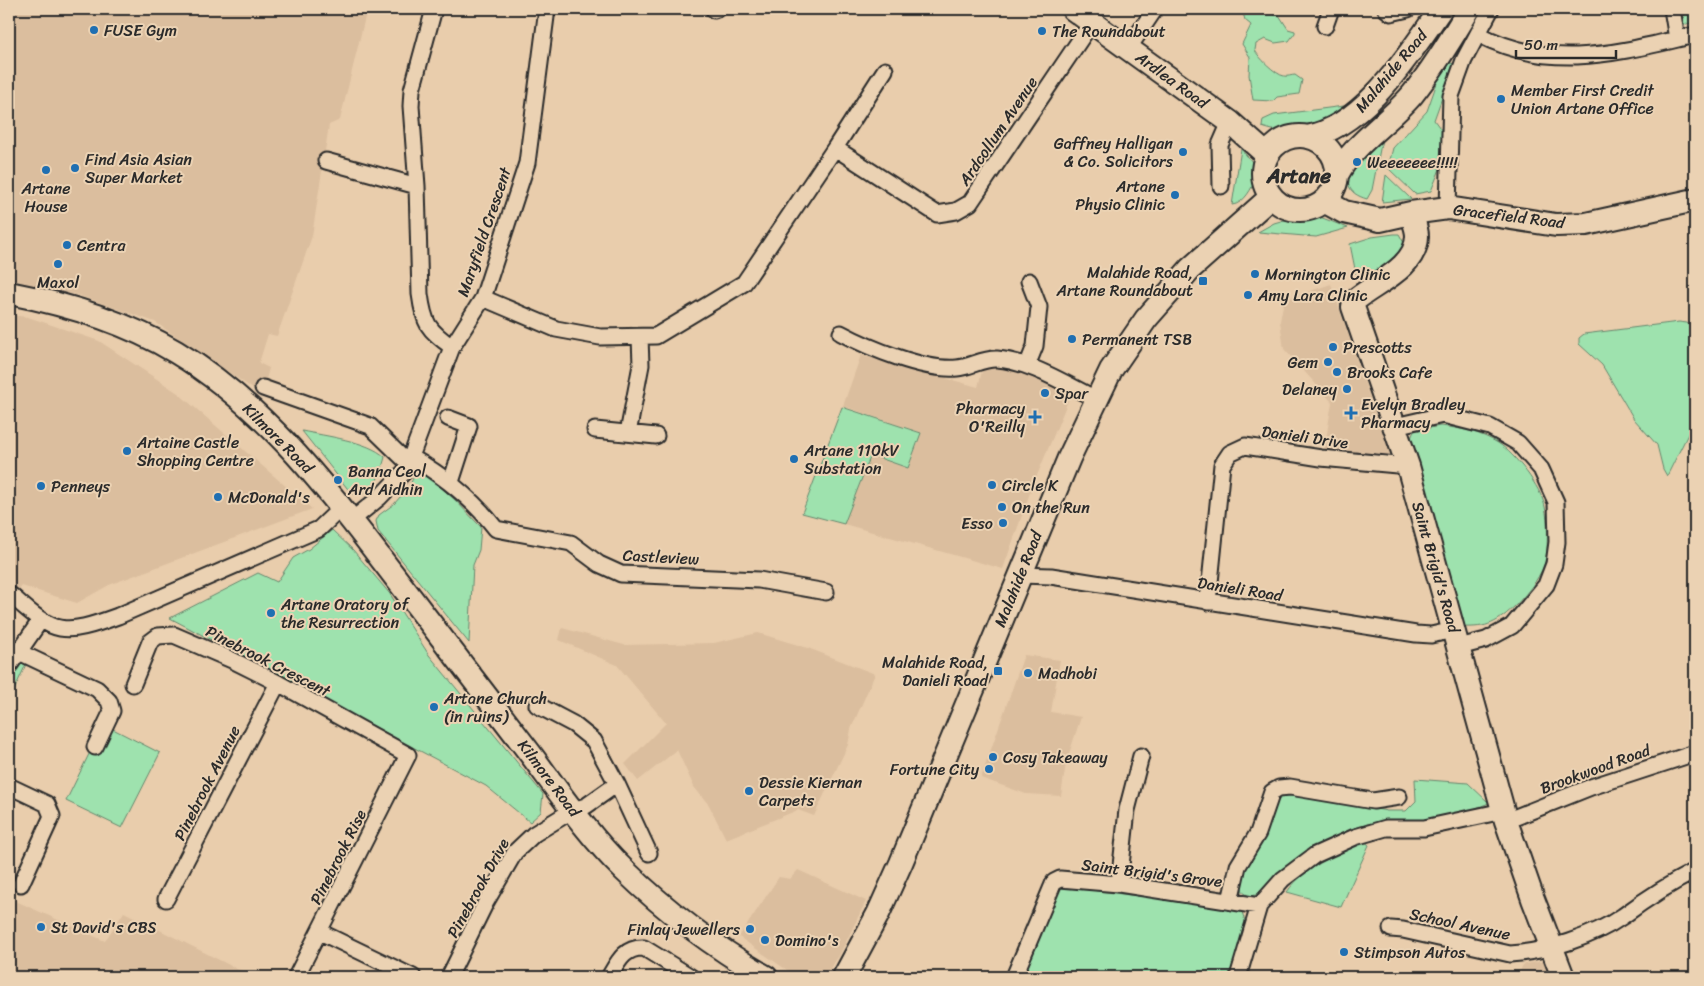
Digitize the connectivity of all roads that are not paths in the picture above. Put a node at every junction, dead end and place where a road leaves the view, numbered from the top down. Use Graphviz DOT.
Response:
graph roads {
  1 [pos="434,9"];
  2 [pos="547,9"];
  3 [pos="1073,9"];
  4 [pos="1155,9"];
  5 [pos="1331,9"];
  6 [pos="1386,9"];
  7 [pos="1408,9"];
  8 [pos="1440,9"];
  9 [pos="1469,9"];
  10 [pos="1490,9"];
  11 [pos="1672,9"];
  12 [pos="1092,22"];
  13 [pos="1325,26"];
  14 [pos="1478,34"];
  15 [pos="1695,35"];
  16 [pos="1677,39"];
  17 [pos="1128,49"];
  18 [pos="885,70"];
  19 [pos="1230,122"];
  20 [pos="1307,137"];
  21 [pos="835,148"];
  22 [pos="1268,154"];
  23 [pos="326,161"];
  24 [pos="1337,175"];
  25 [pos="417,186"];
  26 [pos="1221,186"];
  27 [pos="1271,197"];
  28 [pos="1695,200"];
  29 [pos="1324,201"];
  30 [pos="1448,208"];
  31 [pos="1412,213"];
  32 [pos="1029,281"];
  33 [pos="9,293"];
  34 [pos="483,298"];
  35 [pos="841,334"];
  36 [pos="640,337"];
  37 [pos="452,347"];
  38 [pos="1027,366"];
  39 [pos="263,388"];
  40 [pos="1096,399"];
  41 [pos="448,418"];
  42 [pos="1394,426"];
  43 [pos="595,430"];
  44 [pos="628,433"];
  45 [pos="656,436"];
  46 [pos="410,460"];
  47 [pos="1408,466"];
  48 [pos="451,482"];
  49 [pos="347,514"];
  50 [pos="1020,575"];
  51 [pos="826,592"];
  52 [pos="12,596"];
  53 [pos="1208,602"];
  54 [pos="40,621"];
  55 [pos="1456,639"];
  56 [pos="19,652"];
  57 [pos="9,666"];
  58 [pos="278,682"];
  59 [pos="133,684"];
  60 [pos="537,705"];
  61 [pos="95,747"];
  62 [pos="1695,753"];
  63 [pos="408,755"];
  64 [pos="1141,756"];
  65 [pos="617,784"];
  66 [pos="9,786"];
  67 [pos="1399,797"];
  68 [pos="573,810"];
  69 [pos="1505,816"];
  70 [pos="649,853"];
  71 [pos="1695,871"];
  72 [pos="21,884"];
  73 [pos="1119,884"];
  74 [pos="166,899"];
  75 [pos="1230,901"];
  76 [pos="1259,906"];
  77 [pos="1391,929"];
  78 [pos="320,932"];
  79 [pos="1551,947"];
  80 [pos="297,975"];
  81 [pos="413,977"];
  82 [pos="449,977"];
  83 [pos="609,977"];
  84 [pos="691,977"];
  85 [pos="766,977"];
  86 [pos="844,977"];
  87 [pos="1014,977"];
  88 [pos="1238,977"];
  89 [pos="1563,977"];
  1 -- 25 [label="street"];
  2 -- 34 [label="street, Maryfield Crescent"];
  3 -- 12 [label="street, Ardlea Road"];
  4 -- 17 [label="street"];
  5 -- 13 [label="street"];
  6 -- 7 [label="street"];
  8 -- 20 [label="street, Malahide Road"];
  9 -- 24 [label="street, Malahide Road"];
  10 -- 14 [label="street"];
  11 -- 16 [label="street"];
  12 -- 17 [label="street, Ardlea Road"];
  12 -- 21 [label="street, Ardcollum Avenue"];
  14 -- 16 [label="street"];
  14 -- 30 [label="street"];
  15 -- 16 [label="street"];
  17 -- 19 [label="street, Ardlea Road"];
  18 -- 21 [label="street"];
  19 -- 22 [label="street, Ardlea Road"];
  19 -- 26 [label="street"];
  20 -- 22 [label="street"];
  20 -- 24 [label="street"];
  21 -- 36 [label="street"];
  22 -- 27 [label="street"];
  23 -- 25 [label="street"];
  24 -- 29 [label="street"];
  25 -- 37 [label="street"];
  27 -- 29 [label="street"];
  27 -- 40 [label="street, Malahide Road"];
  28 -- 30 [label="street, Gracefield Road"];
  29 -- 31 [label="street, Gracefield Road"];
  30 -- 31 [label="street, Gracefield Road"];
  31 -- 42 [label="street, Saint Brigid's Road"];
  32 -- 38 [label="street"];
  33 -- 49 [label="street, Kilmore Road"];
  34 -- 36 [label="street"];
  34 -- 37 [label="street, Maryfield Crescent"];
  35 -- 38 [label="street"];
  36 -- 44 [label="street"];
  37 -- 46 [label="street, Maryfield Crescent"];
  38 -- 40 [label="street"];
  39 -- 46 [label="street, Castleview"];
  40 -- 50 [label="street, Malahide Road"];
  41 -- 48 [label="street"];
  42 -- 47 [label="street, Saint Brigid's Road"];
  42 -- 55 [label="street, Danieli Road"];
  43 -- 44 [label="street"];
  44 -- 45 [label="street"];
  46 -- 48 [label="street, Castleview"];
  46 -- 49 [label="street, Maryfield Crescent"];
  47 -- 53 [label="street, Danieli Drive"];
  47 -- 55 [label="street, Saint Brigid's Road"];
  48 -- 51 [label="street, Castleview"];
  49 -- 54 [label="street, Maryfield Crescent"];
  49 -- 68 [label="street, Kilmore Road"];
  50 -- 53 [label="street, Danieli Road"];
  50 -- 86 [label="street, Malahide Road"];
  52 -- 54 [label="street"];
  53 -- 55 [label="street, Danieli Road"];
  54 -- 56 [label="street"];
  55 -- 69 [label="street, Saint Brigid's Road"];
  56 -- 57 [label="street"];
  56 -- 61 [label="street"];
  58 -- 59 [label="street, Pinebrook Crescent"];
  58 -- 63 [label="street, Pinebrook Crescent"];
  58 -- 74 [label="street, Pinebrook Avenue"];
  60 -- 65 [label="street"];
  62 -- 69 [label="street, Brookwood Road"];
  63 -- 78 [label="street, Pinebrook Rise"];
  64 -- 73 [label="street"];
  65 -- 68 [label="street, Pinebrook Drive"];
  65 -- 70 [label="street"];
  66 -- 72 [label="street"];
  67 -- 75 [label="street"];
  68 -- 82 [label="street, Pinebrook Drive"];
  68 -- 85 [label="street, Kilmore Road"];
  69 -- 76 [label="street"];
  69 -- 79 [label="street, Saint Brigid's Road"];
  71 -- 79 [label="street, School Avenue"];
  73 -- 75 [label="street, Saint Brigid's Grove"];
  73 -- 87 [label="street, Saint Brigid's Grove"];
  75 -- 76 [label="street, Saint Brigid's Grove"];
  76 -- 88 [label="street"];
  77 -- 79 [label="street, School Avenue"];
  78 -- 80 [label="street, Pinebrook Rise"];
  78 -- 81 [label="street"];
  79 -- 89 [label="street, Saint Brigid's Road"];
  83 -- 84 [label="street"];
}
